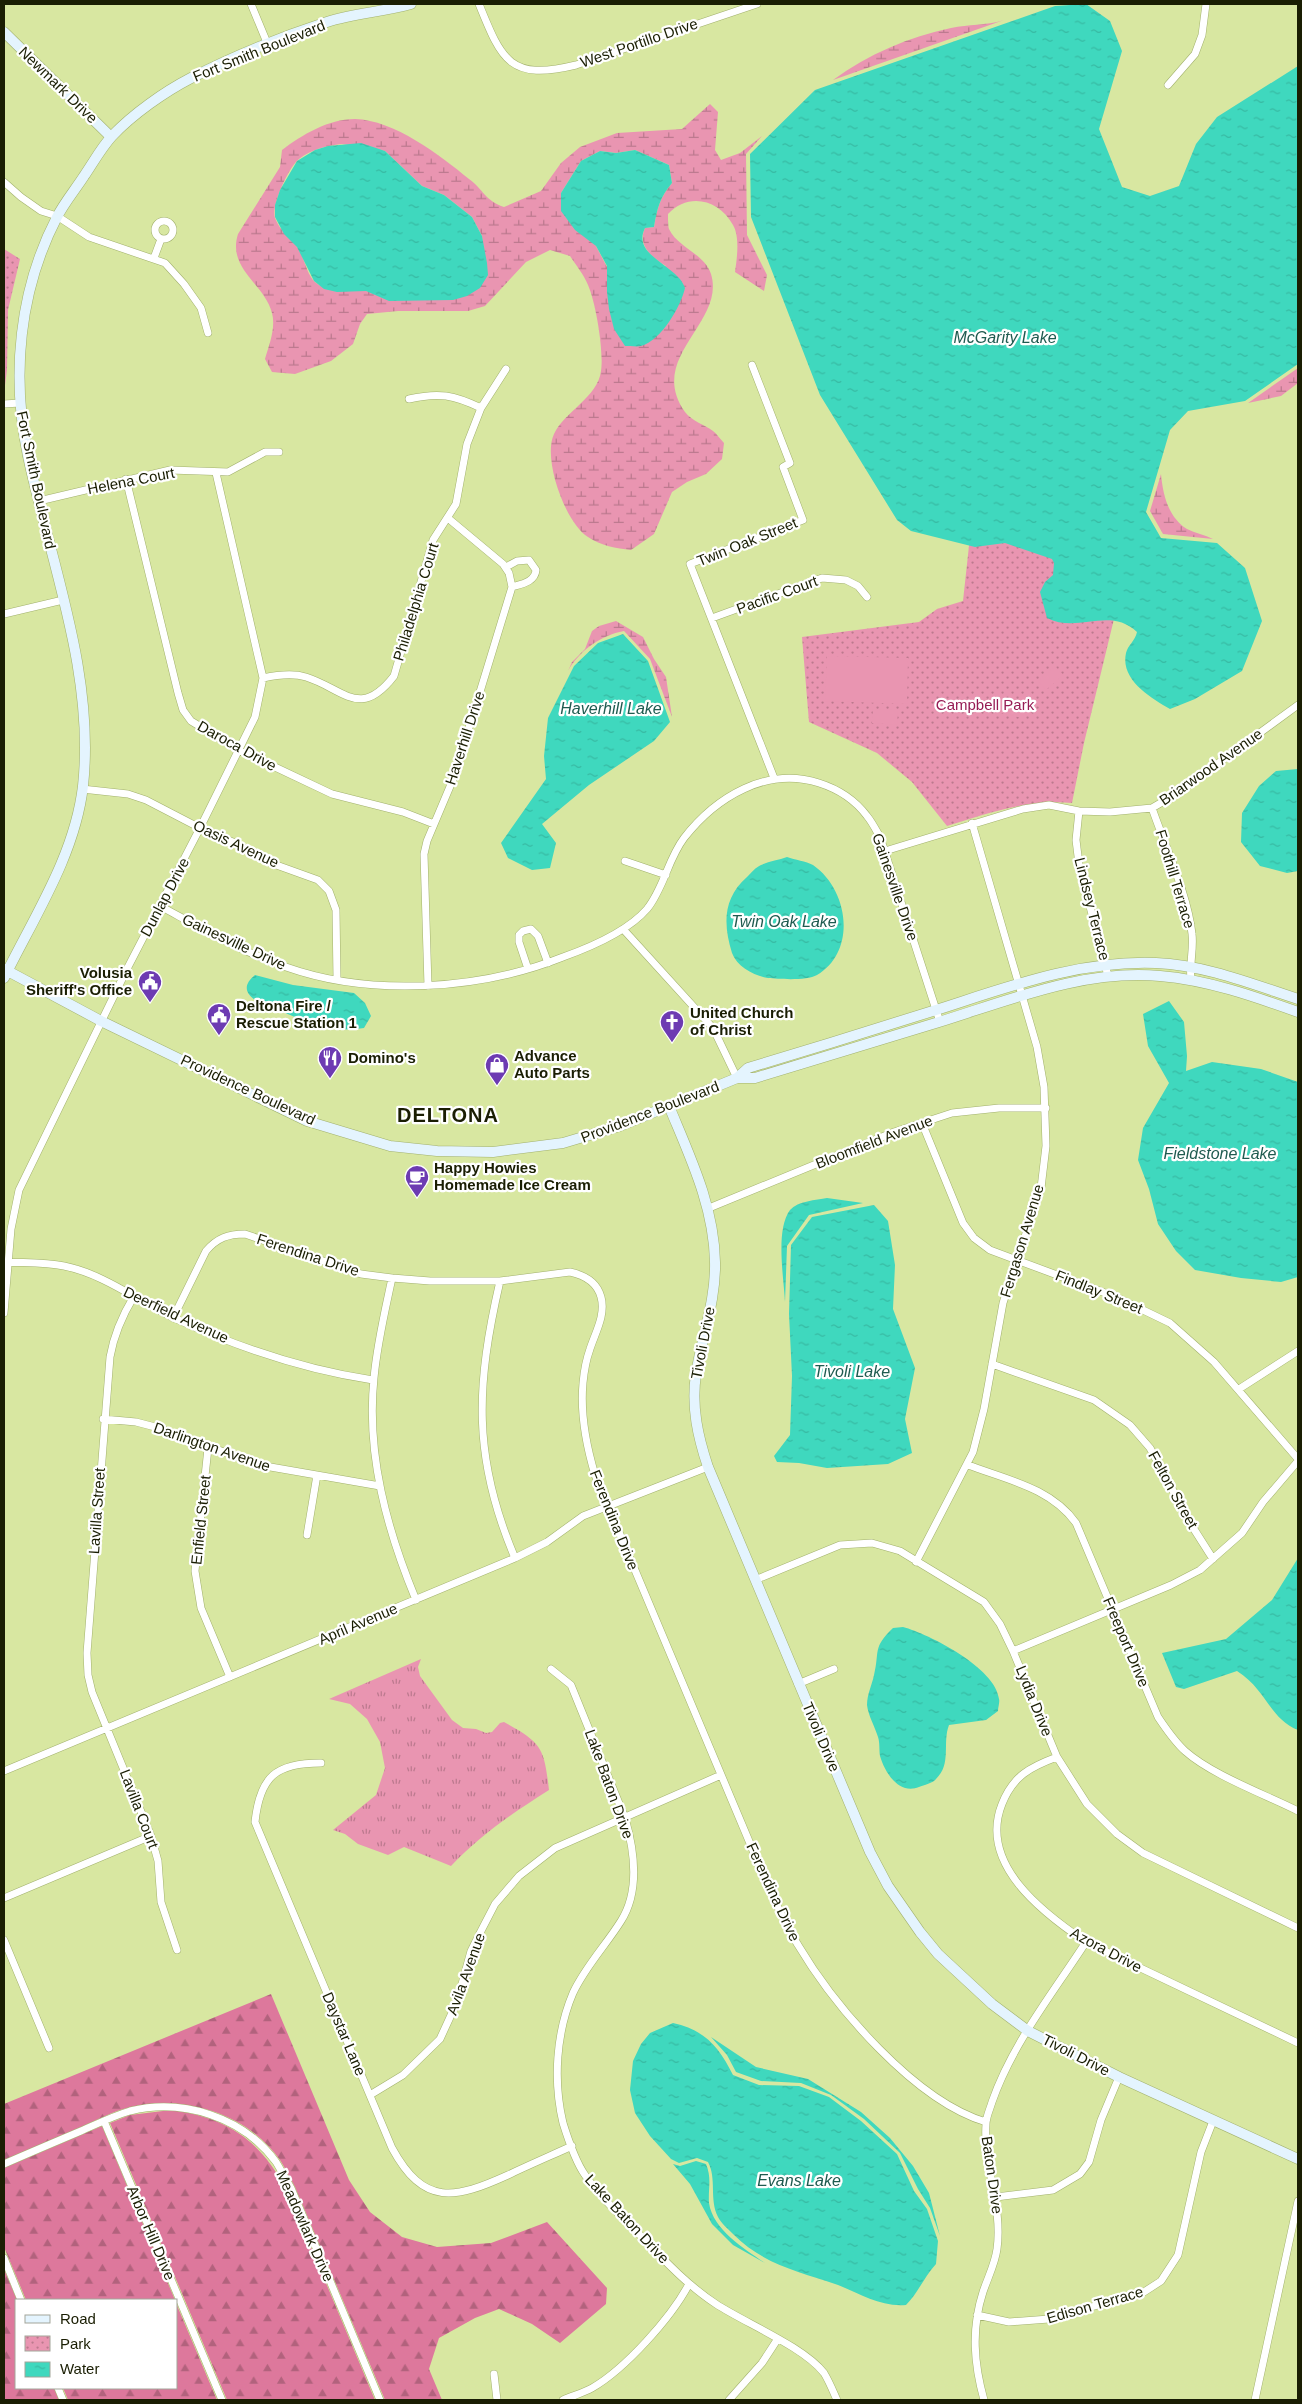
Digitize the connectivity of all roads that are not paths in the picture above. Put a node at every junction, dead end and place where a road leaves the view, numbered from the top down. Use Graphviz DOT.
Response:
graph roads {
  1 [pos="251,4"];
  2 [pos="410,4"];
  3 [pos="479,4"];
  4 [pos="757,4"];
  5 [pos="1206,4"];
  6 [pos="364,9"];
  7 [pos="4,32"];
  8 [pos="268,45"];
  9 [pos="1168,85"];
  10 [pos="111,137"];
  11 [pos="4,182"];
  12 [pos="57,216"];
  13 [pos="161,239"];
  14 [pos="154,258"];
  15 [pos="208,333"];
  16 [pos="752,364"];
  17 [pos="506,368"];
  18 [pos="409,398"];
  19 [pos="20,403"];
  20 [pos="4,404"];
  21 [pos="481,408"];
  22 [pos="279,452"];
  23 [pos="216,473"];
  24 [pos="126,480"];
  25 [pos="39,501"];
  26 [pos="448,518"];
  27 [pos="506,567"];
  28 [pos="512,588"];
  29 [pos="867,598"];
  30 [pos="63,600"];
  31 [pos="4,614"];
  32 [pos="712,618"];
  33 [pos="263,678"];
  34 [pos="1298,705"];
  35 [pos="239,750"];
  36 [pos="774,778"];
  37 [pos="82,789"];
  38 [pos="1152,808"];
  39 [pos="1079,811"];
  40 [pos="972,823"];
  41 [pos="434,824"];
  42 [pos="200,828"];
  43 [pos="885,851"];
  44 [pos="625,861"];
  45 [pos="666,875"];
  46 [pos="160,906"];
  47 [pos="622,929"];
  48 [pos="548,963"];
  49 [pos="1105,965"];
  50 [pos="528,968"];
  51 [pos="1190,968"];
  52 [pos="5,973"];
  53 [pos="1108,976"];
  54 [pos="337,979"];
  55 [pos="1191,980"];
  56 [pos="1020,983"];
  57 [pos="428,986"];
  58 [pos="1024,995"];
  59 [pos="1298,999"];
  60 [pos="935,1010"];
  61 [pos="1298,1012"];
  62 [pos="101,1021"];
  63 [pos="940,1022"];
  64 [pos="737,1078"];
  65 [pos="670,1106"];
  66 [pos="1046,1108"];
  67 [pos="922,1123"];
  68 [pos="709,1208"];
  69 [pos="1017,1260"];
  70 [pos="7,1262"];
  71 [pos="392,1278"];
  72 [pos="500,1281"];
  73 [pos="134,1296"];
  74 [pos="4,1313"];
  75 [pos="174,1318"];
  76 [pos="1298,1351"];
  77 [pos="992,1364"];
  78 [pos="373,1380"];
  79 [pos="1239,1389"];
  80 [pos="104,1419"];
  81 [pos="208,1448"];
  82 [pos="1298,1460"];
  83 [pos="968,1465"];
  84 [pos="708,1467"];
  85 [pos="317,1475"];
  86 [pos="380,1486"];
  87 [pos="607,1506"];
  88 [pos="307,1534"];
  89 [pos="515,1558"];
  90 [pos="1213,1559"];
  91 [pos="916,1562"];
  92 [pos="755,1580"];
  93 [pos="416,1600"];
  94 [pos="1111,1610"];
  95 [pos="1013,1651"];
  96 [pos="551,1669"];
  97 [pos="834,1669"];
  98 [pos="230,1677"];
  99 [pos="798,1684"];
  100 [pos="107,1728"];
  101 [pos="1057,1757"];
  102 [pos="321,1763"];
  103 [pos="4,1771"];
  104 [pos="722,1775"];
  105 [pos="1298,1811"];
  106 [pos="625,1818"];
  107 [pos="151,1836"];
  108 [pos="4,1898"];
  109 [pos="1298,1928"];
  110 [pos="4,1940"];
  111 [pos="1086,1942"];
  112 [pos="176,1950"];
  113 [pos="1028,2031"];
  114 [pos="1298,2043"];
  115 [pos="49,2048"];
  116 [pos="1119,2077"];
  117 [pos="370,2095"];
  118 [pos="104,2121"];
  119 [pos="1213,2121"];
  120 [pos="986,2122"];
  121 [pos="572,2146"];
  122 [pos="1298,2159"];
  123 [pos="4,2164"];
  124 [pos="996,2197"];
  125 [pos="1298,2201"];
  126 [pos="4,2258"];
  127 [pos="689,2284"];
  128 [pos="22,2299"];
  129 [pos="977,2315"];
  130 [pos="777,2340"];
  131 [pos="494,2374"];
  132 [pos="222,2400"];
  133 [pos="380,2400"];
  134 [pos="497,2400"];
  135 [pos="563,2400"];
  136 [pos="729,2400"];
  137 [pos="837,2400"];
  138 [pos="984,2400"];
  139 [pos="1254,2400"];
  1 -- 8 [label="street"];
  2 -- 6 [label="street, Fort Smith Boulevard"];
  3 -- 4 [label="street, West Portillo Drive"];
  5 -- 9 [label="street"];
  6 -- 8 [label="street, Fort Smith Boulevard"];
  7 -- 10 [label="street, Newmark Drive"];
  8 -- 10 [label="street, Fort Smith Boulevard"];
  10 -- 12 [label="street, Fort Smith Boulevard"];
  11 -- 12 [label="street"];
  12 -- 14 [label="street"];
  12 -- 19 [label="street, Fort Smith Boulevard"];
  13 -- 14 [label="street"];
  14 -- 15 [label="street"];
  16 -- 32 [label="street, Twin Oak Street"];
  17 -- 21 [label="street, Philadelphia Court"];
  18 -- 21 [label="street"];
  19 -- 20 [label="street"];
  19 -- 25 [label="street, Fort Smith Boulevard"];
  21 -- 26 [label="street, Philadelphia Court"];
  22 -- 23 [label="street, Helena Court"];
  23 -- 24 [label="street, Helena Court"];
  23 -- 33 [label="street, Dunlap Drive"];
  24 -- 25 [label="street, Helena Court"];
  24 -- 35 [label="street, Daroca Drive"];
  25 -- 30 [label="street, Fort Smith Boulevard"];
  26 -- 27 [label="street"];
  26 -- 33 [label="street, Philadelphia Court"];
  27 -- 28 [label="street"];
  27 -- 28 [label="street"];
  28 -- 41 [label="street, Haverhill Drive"];
  29 -- 32 [label="street, Pacific Court"];
  30 -- 31 [label="street"];
  30 -- 37 [label="street, Fort Smith Boulevard"];
  32 -- 36 [label="street, Twin Oak Street"];
  33 -- 35 [label="street, Dunlap Drive"];
  34 -- 38 [label="street, Briarwood Avenue"];
  35 -- 41 [label="street, Daroca Drive"];
  35 -- 42 [label="street, Dunlap Drive"];
  36 -- 43 [label="street, Gainesville Drive"];
  36 -- 45 [label="street, Gainesville Drive"];
  37 -- 42 [label="street, Oasis Avenue"];
  37 -- 52 [label="street, Fort Smith Boulevard"];
  38 -- 39 [label="street, Briarwood Avenue"];
  38 -- 51 [label="street, Foothill Terrace"];
  39 -- 40 [label="street, Briarwood Avenue"];
  39 -- 49 [label="street, Lindsey Terrace"];
  40 -- 43 [label="street, Briarwood Avenue"];
  40 -- 56 [label="street, Fergason Avenue"];
  41 -- 57 [label="street, Haverhill Drive"];
  42 -- 46 [label="street, Dunlap Drive"];
  42 -- 54 [label="street, Oasis Avenue"];
  43 -- 60 [label="street, Gainesville Drive"];
  44 -- 45 [label="street"];
  45 -- 47 [label="street, Gainesville Drive"];
  46 -- 54 [label="street, Gainesville Drive"];
  46 -- 62 [label="street, Dunlap Drive"];
  47 -- 48 [label="street, Gainesville Drive"];
  47 -- 64 [label="street"];
  48 -- 50 [label="street, Gainesville Drive"];
  48 -- 50 [label="street"];
  49 -- 51 [label="street, Providence Boulevard"];
  49 -- 53 [label="street, Lindsey Terrace"];
  49 -- 56 [label="street, Providence Boulevard"];
  50 -- 57 [label="street, Gainesville Drive"];
  51 -- 55 [label="street, Foothill Terrace"];
  51 -- 59 [label="street, Providence Boulevard"];
  52 -- 62 [label="street, Providence Boulevard"];
  53 -- 55 [label="street, Providence Boulevard"];
  53 -- 58 [label="street, Providence Boulevard"];
  54 -- 57 [label="street, Gainesville Drive"];
  55 -- 61 [label="street, Providence Boulevard"];
  56 -- 58 [label="street, Fergason Avenue"];
  56 -- 60 [label="street, Providence Boulevard"];
  58 -- 63 [label="street, Providence Boulevard"];
  58 -- 66 [label="street, Fergason Avenue"];
  60 -- 63 [label="street, Gainesville Drive"];
  60 -- 64 [label="street, Providence Boulevard"];
  62 -- 65 [label="street, Providence Boulevard"];
  62 -- 70 [label="street, Dunlap Drive"];
  63 -- 64 [label="street, Providence Boulevard"];
  64 -- 65 [label="street, Providence Boulevard"];
  65 -- 68 [label="street, Tivoli Drive"];
  66 -- 67 [label="street, Bloomfield Avenue"];
  66 -- 69 [label="street, Fergason Avenue"];
  67 -- 68 [label="street, Bloomfield Avenue"];
  67 -- 69 [label="street, Findlay Street"];
  68 -- 84 [label="street, Tivoli Drive"];
  69 -- 77 [label="street, Fergason Avenue"];
  69 -- 79 [label="street, Findlay Street"];
  70 -- 73 [label="street, Deerfield Avenue"];
  70 -- 74 [label="street, Dunlap Drive"];
  71 -- 72 [label="street, Ferendina Drive"];
  71 -- 75 [label="street, Ferendina Drive"];
  71 -- 78 [label="street"];
  72 -- 87 [label="street, Ferendina Drive"];
  72 -- 89 [label="street"];
  73 -- 75 [label="street, Deerfield Avenue"];
  73 -- 80 [label="street, Lavilla Street"];
  75 -- 78 [label="street, Deerfield Avenue"];
  76 -- 79 [label="street"];
  77 -- 83 [label="street, Fergason Avenue"];
  77 -- 90 [label="street, Felton Street"];
  78 -- 86 [label="street"];
  79 -- 82 [label="street, Findlay Street"];
  80 -- 81 [label="street, Darlington Avenue"];
  80 -- 100 [label="street, Lavilla Street"];
  81 -- 85 [label="street, Darlington Avenue"];
  81 -- 98 [label="street, Enfield Street"];
  82 -- 90 [label="street"];
  83 -- 91 [label="street, Fergason Avenue"];
  83 -- 94 [label="street, Freeport Drive"];
  84 -- 87 [label="street, April Avenue"];
  84 -- 92 [label="street, Tivoli Drive"];
  85 -- 86 [label="street, Darlington Avenue"];
  85 -- 88 [label="street"];
  86 -- 93 [label="street"];
  87 -- 89 [label="street, April Avenue"];
  87 -- 104 [label="street, Ferendina Drive"];
  89 -- 93 [label="street, April Avenue"];
  90 -- 94 [label="street"];
  91 -- 92 [label="street, Lydia Drive"];
  91 -- 95 [label="street, Lydia Drive"];
  92 -- 99 [label="street, Tivoli Drive"];
  93 -- 98 [label="street, April Avenue"];
  94 -- 95 [label="street"];
  94 -- 105 [label="street, Freeport Drive"];
  95 -- 101 [label="street, Lydia Drive"];
  96 -- 106 [label="street, Lake Baton Drive"];
  97 -- 99 [label="street"];
  98 -- 100 [label="street, April Avenue"];
  99 -- 113 [label="street, Tivoli Drive"];
  100 -- 103 [label="street, April Avenue"];
  100 -- 107 [label="street, Lavilla Court"];
  101 -- 109 [label="street, Lydia Drive"];
  101 -- 111 [label="street, Azora Drive"];
  102 -- 117 [label="street, Daystar Lane"];
  104 -- 106 [label="street, Avila Avenue"];
  104 -- 120 [label="street, Ferendina Drive"];
  106 -- 117 [label="street, Avila Avenue"];
  106 -- 121 [label="street, Lake Baton Drive"];
  107 -- 108 [label="street"];
  107 -- 112 [label="street, Lavilla Court"];
  110 -- 115 [label="street"];
  111 -- 113 [label="street, Baton Drive"];
  111 -- 114 [label="street, Azora Drive"];
  113 -- 116 [label="street, Tivoli Drive"];
  113 -- 120 [label="street, Baton Drive"];
  116 -- 119 [label="street, Tivoli Drive"];
  116 -- 124 [label="street"];
  117 -- 121 [label="street, Daystar Lane"];
  118 -- 123 [label="street, Meadowlark Drive"];
  118 -- 132 [label="street, Arbor Hill Drive"];
  118 -- 133 [label="street, Meadowlark Drive"];
  119 -- 122 [label="street, Tivoli Drive"];
  119 -- 129 [label="street, Edison Terrace"];
  120 -- 124 [label="street, Baton Drive"];
  121 -- 127 [label="street, Lake Baton Drive"];
  124 -- 129 [label="street, Baton Drive"];
  125 -- 139 [label="street"];
  126 -- 128 [label="street"];
  127 -- 130 [label="street, Lake Baton Drive"];
  127 -- 135 [label="street"];
  129 -- 138 [label="street, Baton Drive"];
  130 -- 136 [label="street"];
  130 -- 137 [label="street, Lake Baton Drive"];
  131 -- 134 [label="street"];
}
